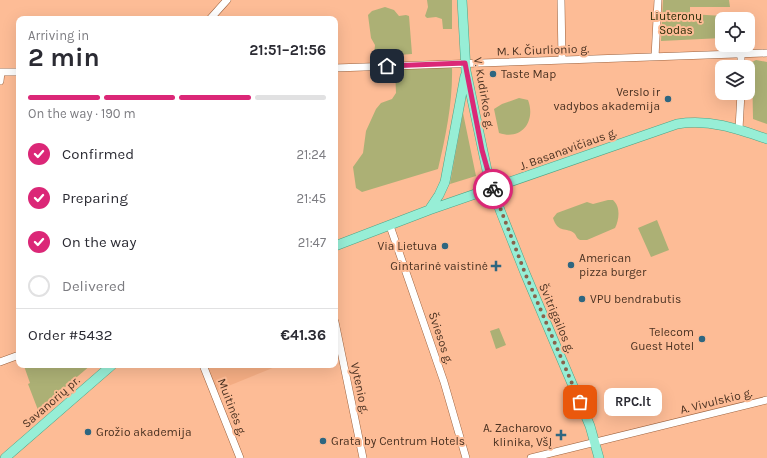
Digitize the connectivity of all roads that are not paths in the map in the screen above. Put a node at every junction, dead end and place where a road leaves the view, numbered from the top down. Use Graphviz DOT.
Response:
graph roads {
  1 [pos="227,0"];
  2 [pos="462,0"];
  3 [pos="561,0"];
  4 [pos="658,0"];
  5 [pos="213,16"];
  6 [pos="767,53"];
  7 [pos="741,54"];
  8 [pos="655,57"];
  9 [pos="562,60"];
  10 [pos="741,60"];
  11 [pos="466,67"];
  12 [pos="338,68"];
  13 [pos="1,72"];
  14 [pos="16,72"];
  15 [pos="0,81"];
  16 [pos="741,100"];
  17 [pos="739,129"];
  18 [pos="767,139"];
  19 [pos="493,189"];
  20 [pos="429,210"];
  21 [pos="390,226"];
  22 [pos="338,245"];
  23 [pos="338,337"];
  24 [pos="16,356"];
  25 [pos="0,362"];
  26 [pos="109,368"];
  27 [pos="204,368"];
  28 [pos="767,400"];
  29 [pos="595,443"];
  30 [pos="5,458"];
  31 [pos="240,458"];
  32 [pos="363,458"];
  33 [pos="466,458"];
  34 [pos="531,458"];
  35 [pos="599,458"];
  1 -- 5 [label="street"];
  2 -- 11 [label="main road, V. Kudirkos g."];
  3 -- 9 [label="street"];
  4 -- 8 [label="street"];
  6 -- 7 [label="street, M. K. Čiurlionio g."];
  7 -- 8 [label="street, M. K. Čiurlionio g."];
  7 -- 10 [label="street"];
  8 -- 9 [label="street, M. K. Čiurlionio g."];
  9 -- 11 [label="street, M. K. Čiurlionio g."];
  11 -- 12 [label="street, M. K. Čiurlionio g."];
  11 -- 19 [label="main road, V. Kudirkos g."];
  11 -- 20 [label="main road"];
  13 -- 14 [label="street"];
  13 -- 15 [label="street"];
  16 -- 17 [label="street"];
  17 -- 18 [label="main road, J. Basanavičiaus g."];
  17 -- 19 [label="main road, J. Basanavičiaus g."];
  19 -- 20 [label="main road, J. Basanavičiaus g."];
  19 -- 29 [label="main road, Švitrigailos g."];
  20 -- 21 [label="main road, J. Basanavičiaus g."];
  21 -- 22 [label="main road, J. Basanavičiaus g."];
  21 -- 33 [label="street, Šviesos g."];
  23 -- 32 [label="street, Vytenio g."];
  24 -- 25 [label="street"];
  26 -- 30 [label="main road, Savanorių pr."];
  27 -- 31 [label="street, Muitinės g."];
  28 -- 29 [label="street, A. Vivulskio g."];
  29 -- 34 [label="street, A. Vivulskio g."];
  29 -- 35 [label="main road, Švitrigailos g."];
}
